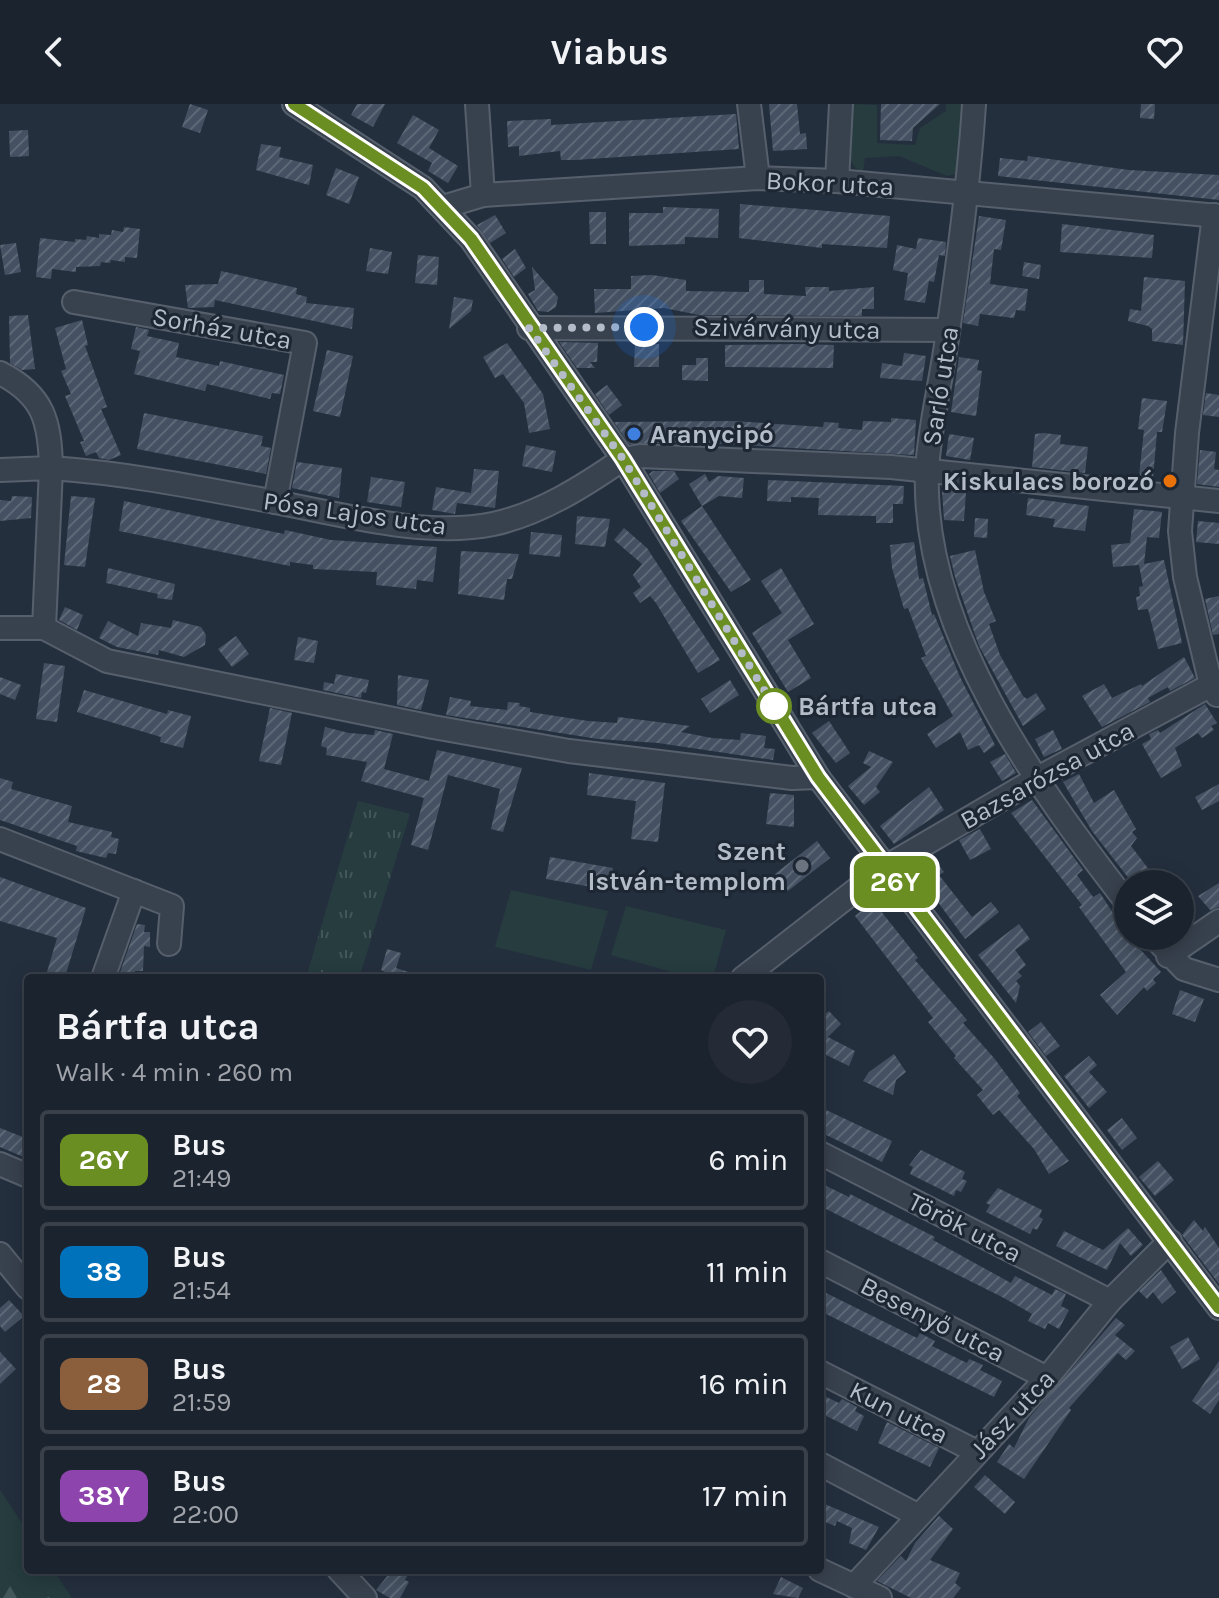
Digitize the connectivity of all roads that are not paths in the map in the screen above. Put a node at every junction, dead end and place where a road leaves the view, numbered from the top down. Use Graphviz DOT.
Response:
graph roads {
  1 [pos="294,104"];
  2 [pos="477,104"];
  3 [pos="749,104"];
  4 [pos="841,104"];
  5 [pos="974,104"];
  6 [pos="758,178"];
  7 [pos="837,181"];
  8 [pos="968,193"];
  9 [pos="483,195"];
  10 [pos="443,207"];
  11 [pos="1216,216"];
  12 [pos="74,302"];
  13 [pos="529,328"];
  14 [pos="948,330"];
  15 [pos="0,373"];
  16 [pos="623,459"];
  17 [pos="51,468"];
  18 [pos="0,470"];
  19 [pos="927,471"];
  20 [pos="1181,496"];
  21 [pos="1219,501"];
  22 [pos="275,502"];
  23 [pos="0,628"];
  24 [pos="44,628"];
  25 [pos="1215,692"];
  26 [pos="818,777"];
  27 [pos="1036,779"];
  28 [pos="0,839"];
  29 [pos="884,868"];
  30 [pos="1114,885"];
  31 [pos="134,891"];
  32 [pos="1219,921"];
  33 [pos="169,944"];
  34 [pos="1164,950"];
  35 [pos="1168,956"];
  36 [pos="104,974"];
  37 [pos="748,974"];
  38 [pos="1219,980"];
  39 [pos="824,1155"];
  40 [pos="0,1164"];
  41 [pos="24,1174"];
  42 [pos="1170,1241"];
  43 [pos="1,1259"];
  44 [pos="824,1263"];
  45 [pos="24,1284"];
  46 [pos="1110,1301"];
  47 [pos="1219,1308"];
  48 [pos="824,1374"];
  49 [pos="1047,1378"];
  50 [pos="977,1452"];
  51 [pos="824,1466"];
  52 [pos="917,1515"];
  53 [pos="824,1572"];
  54 [pos="343,1574"];
  55 [pos="854,1586"];
  56 [pos="365,1598"];
  57 [pos="880,1598"];
  1 -- 10 [label="street"];
  2 -- 9 [label="street"];
  3 -- 6 [label="street"];
  4 -- 7 [label="street"];
  5 -- 8 [label="street, Sarló utca"];
  6 -- 7 [label="street, Bokor utca"];
  6 -- 9 [label="street, Bokor utca"];
  7 -- 8 [label="street, Bokor utca"];
  8 -- 11 [label="street, Bokor utca"];
  8 -- 14 [label="street, Sarló utca"];
  9 -- 10 [label="street, Bokor utca"];
  10 -- 13 [label="street"];
  11 -- 20 [label="street"];
  12 -- 22 [label="street, Sorház utca"];
  13 -- 14 [label="street, Szivárvány utca"];
  13 -- 16 [label="street"];
  14 -- 19 [label="street, Sarló utca"];
  15 -- 17 [label="street"];
  16 -- 19 [label="street, Pósa Lajos utca"];
  16 -- 22 [label="street, Pósa Lajos utca"];
  16 -- 26 [label="street"];
  17 -- 18 [label="street, Pósa Lajos utca"];
  17 -- 22 [label="street, Pósa Lajos utca"];
  17 -- 24 [label="street"];
  19 -- 20 [label="street, Pósa Lajos utca"];
  19 -- 27 [label="street, Sarló utca"];
  20 -- 21 [label="street, Pósa Lajos utca"];
  20 -- 25 [label="street"];
  23 -- 24 [label="street"];
  24 -- 26 [label="street"];
  25 -- 27 [label="street, Bazsarózsa utca"];
  26 -- 29 [label="street"];
  27 -- 29 [label="street, Bazsarózsa utca"];
  27 -- 30 [label="street, Sarló utca"];
  28 -- 31 [label="street"];
  29 -- 37 [label="street, Bazsarózsa utca"];
  29 -- 42 [label="street"];
  31 -- 33 [label="street"];
  31 -- 36 [label="street"];
  32 -- 35 [label="street"];
  34 -- 35 [label="street"];
  35 -- 38 [label="street"];
  39 -- 46 [label="street, Török utca"];
  40 -- 41 [label="street"];
  42 -- 46 [label="street, Jász utca"];
  42 -- 47 [label="street"];
  43 -- 45 [label="street"];
  44 -- 49 [label="street, Besenyő utca"];
  46 -- 49 [label="street, Jász utca"];
  48 -- 50 [label="street, Kun utca"];
  49 -- 50 [label="street, Jász utca"];
  50 -- 52 [label="street, Jász utca"];
  51 -- 52 [label="street"];
  52 -- 55 [label="street, Jász utca"];
  53 -- 55 [label="street"];
  54 -- 56 [label="street"];
  55 -- 57 [label="street"];
}
